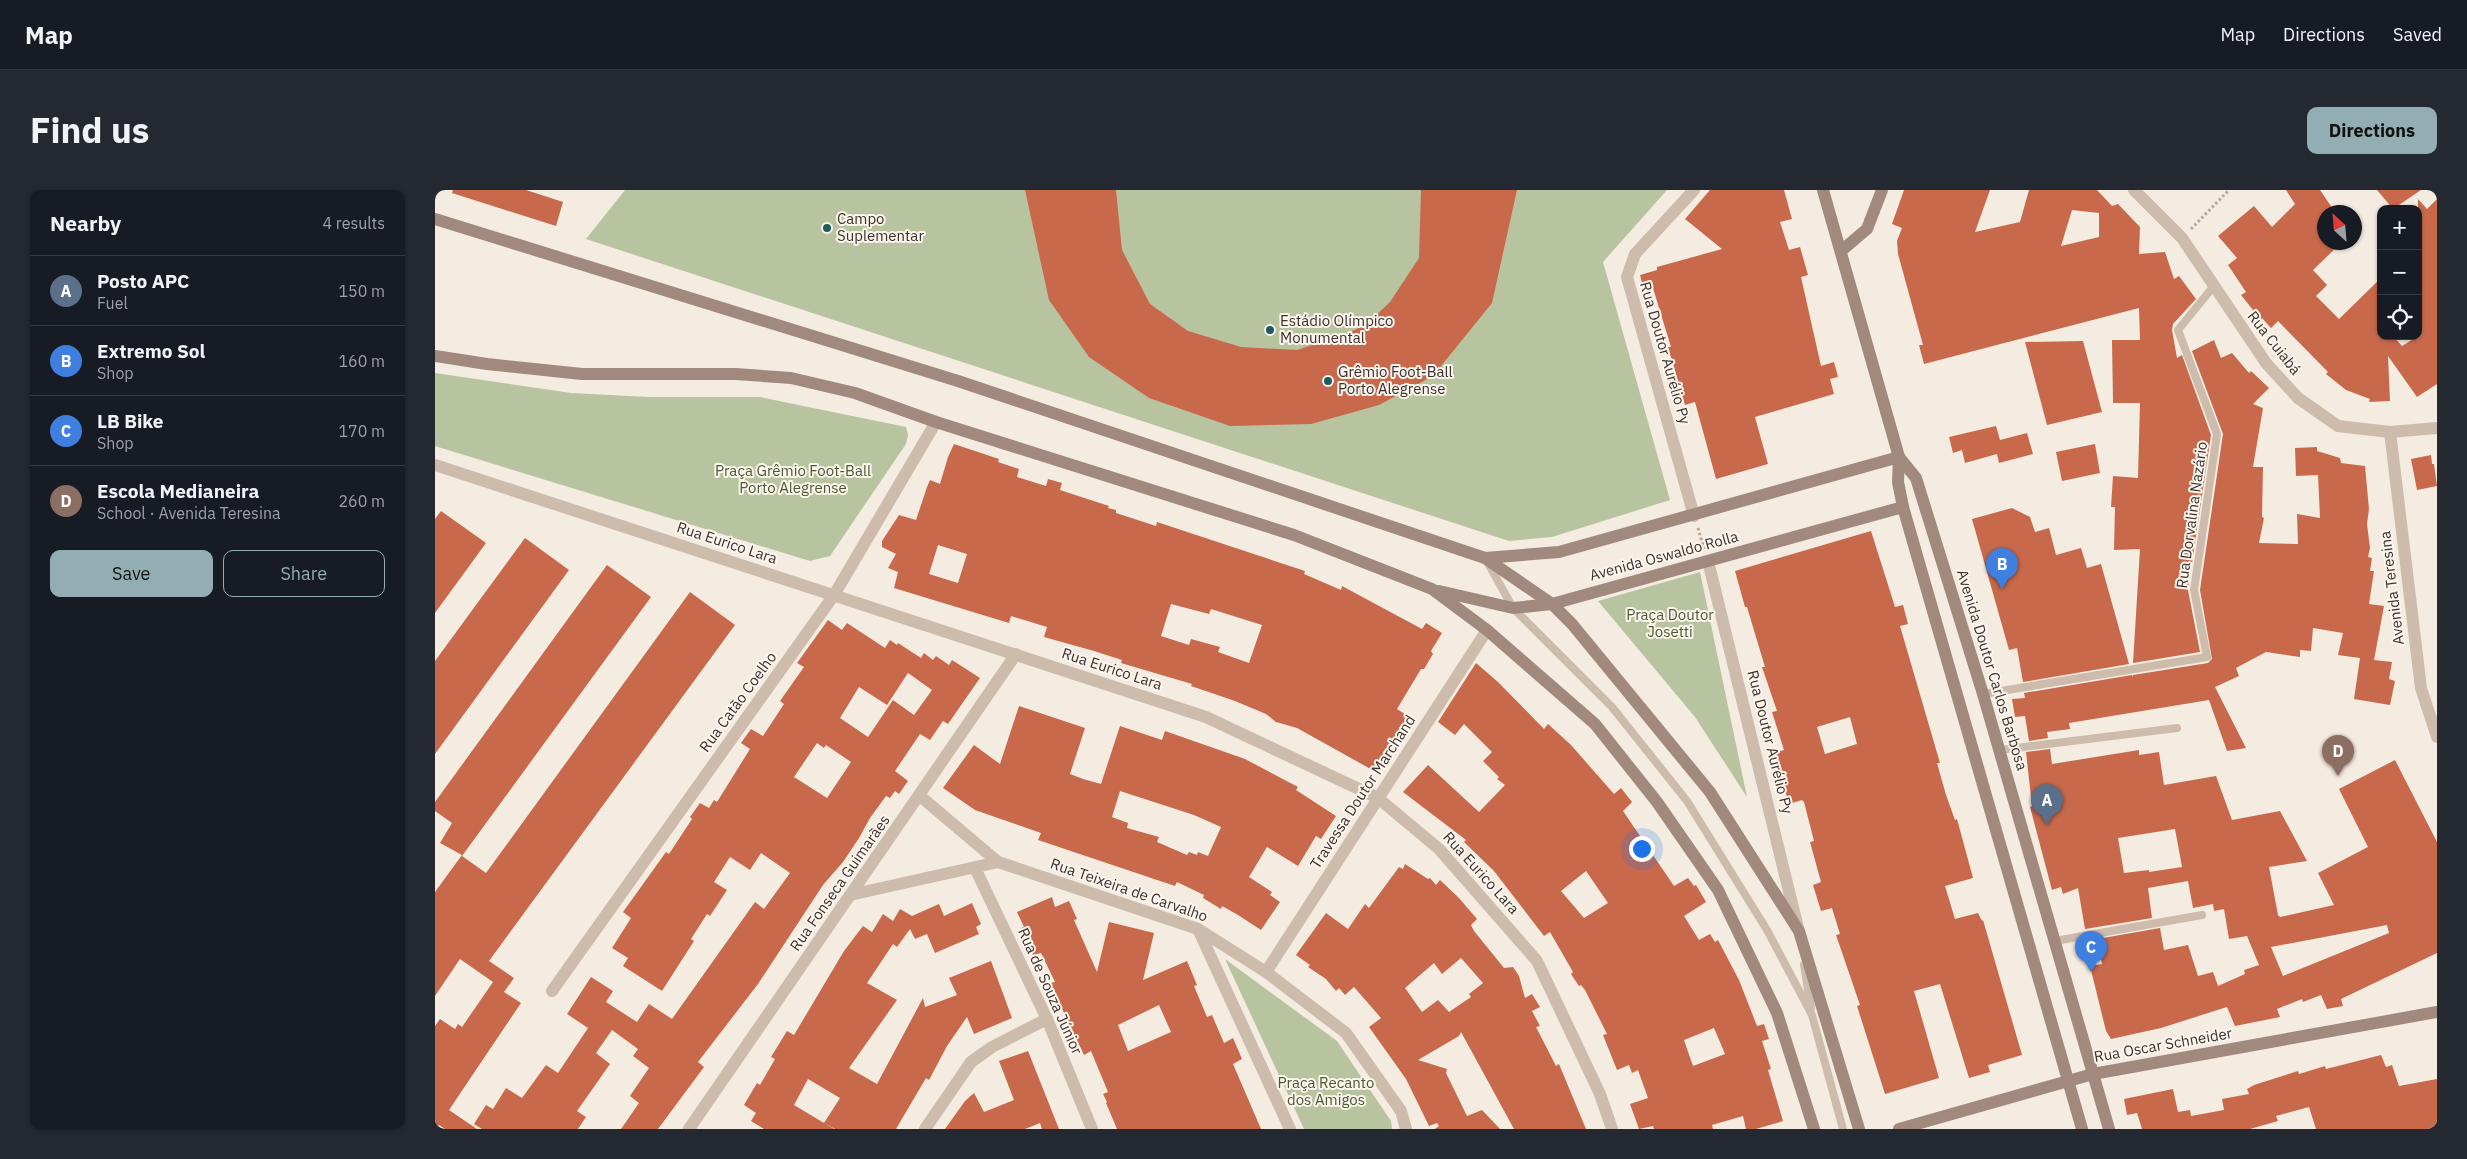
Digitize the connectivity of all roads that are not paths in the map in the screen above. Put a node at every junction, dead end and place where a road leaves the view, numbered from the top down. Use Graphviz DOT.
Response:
graph roads {
  1 [pos="1694,190"];
  2 [pos="1823,190"];
  3 [pos="1882,190"];
  4 [pos="2135,190"];
  5 [pos="435,219"];
  6 [pos="1841,251"];
  7 [pos="2213,287"];
  8 [pos="435,356"];
  9 [pos="936,422"];
  10 [pos="2437,428"];
  11 [pos="2389,432"];
  12 [pos="1899,457"];
  13 [pos="435,465"];
  14 [pos="1903,507"];
  15 [pos="1694,516"];
  16 [pos="1485,558"];
  17 [pos="1709,561"];
  18 [pos="1432,589"];
  19 [pos="834,595"];
  20 [pos="1552,604"];
  21 [pos="1513,608"];
  22 [pos="1487,630"];
  23 [pos="1016,654"];
  24 [pos="1983,694"];
  25 [pos="2177,728"];
  26 [pos="2437,737"];
  27 [pos="1999,750"];
  28 [pos="920,796"];
  29 [pos="1378,798"];
  30 [pos="998,862"];
  31 [pos="975,868"];
  32 [pos="850,895"];
  33 [pos="2202,914"];
  34 [pos="1198,929"];
  35 [pos="1799,931"];
  36 [pos="2055,941"];
  37 [pos="1266,972"];
  38 [pos="551,991"];
  39 [pos="2437,1012"];
  40 [pos="1812,1015"];
  41 [pos="1047,1019"];
  42 [pos="2093,1074"];
  43 [pos="2067,1081"];
  44 [pos="689,1129"];
  45 [pos="925,1129"];
  46 [pos="1092,1129"];
  47 [pos="1289,1129"];
  48 [pos="1406,1129"];
  49 [pos="1612,1129"];
  50 [pos="1813,1129"];
  51 [pos="1843,1129"];
  52 [pos="1859,1129"];
  53 [pos="1899,1129"];
  54 [pos="2082,1129"];
  55 [pos="2109,1129"];
  1 -- 15 [label="street, Rua Doutor Aurélio Py"];
  2 -- 6 [label="main road, Avenida Doutor Carlos Barbosa"];
  3 -- 6 [label="main road"];
  4 -- 7 [label="street, Rua Cuiabá"];
  5 -- 16 [label="main road"];
  6 -- 12 [label="main road, Avenida Doutor Carlos Barbosa"];
  7 -- 11 [label="street, Rua Cuiabá"];
  7 -- 24 [label="lane, Rua Dorvalina Nazário"];
  8 -- 9 [label="main road"];
  9 -- 18 [label="main road"];
  9 -- 19 [label="street, Rua Catão Coelho"];
  10 -- 11 [label="street, Rua Cuiabá"];
  11 -- 26 [label="street, Avenida Teresina"];
  12 -- 14 [label="main road, Avenida Doutor Carlos Barbosa"];
  12 -- 15 [label="main road, Avenida Oswaldo Rolla"];
  12 -- 24 [label="main road, Avenida Doutor Carlos Barbosa"];
  13 -- 19 [label="street, Rua Eurico Lara"];
  14 -- 17 [label="main road, Avenida Oswaldo Rolla"];
  14 -- 43 [label="main road, Avenida Doutor Carlos Barbosa"];
  15 -- 16 [label="main road, Avenida Oswaldo Rolla"];
  16 -- 20 [label="main road"];
  16 -- 21 [label="lane"];
  17 -- 20 [label="main road, Avenida Oswaldo Rolla"];
  17 -- 35 [label="street, Rua Doutor Aurélio Py"];
  18 -- 21 [label="main road, Avenida Oswaldo Rolla"];
  18 -- 22 [label="main road"];
  19 -- 23 [label="street, Rua Eurico Lara"];
  19 -- 38 [label="street, Rua Catão Coelho"];
  20 -- 21 [label="main road, Avenida Oswaldo Rolla"];
  20 -- 35 [label="main road"];
  21 -- 40 [label="lane"];
  22 -- 29 [label="street, Travessa Doutor Marchand"];
  22 -- 50 [label="main road"];
  23 -- 28 [label="street, Rua Fonseca Guimarães"];
  23 -- 29 [label="street, Rua Eurico Lara"];
  24 -- 27 [label="main road, Avenida Doutor Carlos Barbosa"];
  25 -- 27 [label="lane"];
  27 -- 36 [label="main road, Avenida Doutor Carlos Barbosa"];
  28 -- 30 [label="street, Rua Teixeira de Carvalho"];
  28 -- 32 [label="street, Rua Fonseca Guimarães"];
  29 -- 37 [label="street, Travessa Doutor Marchand"];
  29 -- 49 [label="street, Rua Eurico Lara"];
  30 -- 31 [label="street"];
  30 -- 34 [label="street, Rua Teixeira de Carvalho"];
  31 -- 32 [label="street"];
  31 -- 41 [label="street, Rua de Souza Júnior"];
  32 -- 44 [label="street, Rua Fonseca Guimarães"];
  33 -- 36 [label="lane"];
  34 -- 37 [label="street, Rua Teixeira de Carvalho"];
  34 -- 47 [label="street"];
  35 -- 40 [label="lane"];
  35 -- 52 [label="main road"];
  36 -- 42 [label="main road, Avenida Doutor Carlos Barbosa"];
  37 -- 48 [label="street, Rua Teixeira de Carvalho"];
  39 -- 42 [label="main road, Rua Oscar Schneider"];
  40 -- 51 [label="lane"];
  41 -- 45 [label="street"];
  41 -- 46 [label="street, Rua de Souza Júnior"];
  42 -- 43 [label="main road, Rua Oscar Schneider"];
  42 -- 55 [label="main road, Avenida Doutor Carlos Barbosa"];
  43 -- 53 [label="main road, Rua Oscar Schneider"];
  43 -- 54 [label="main road, Avenida Doutor Carlos Barbosa"];
}
